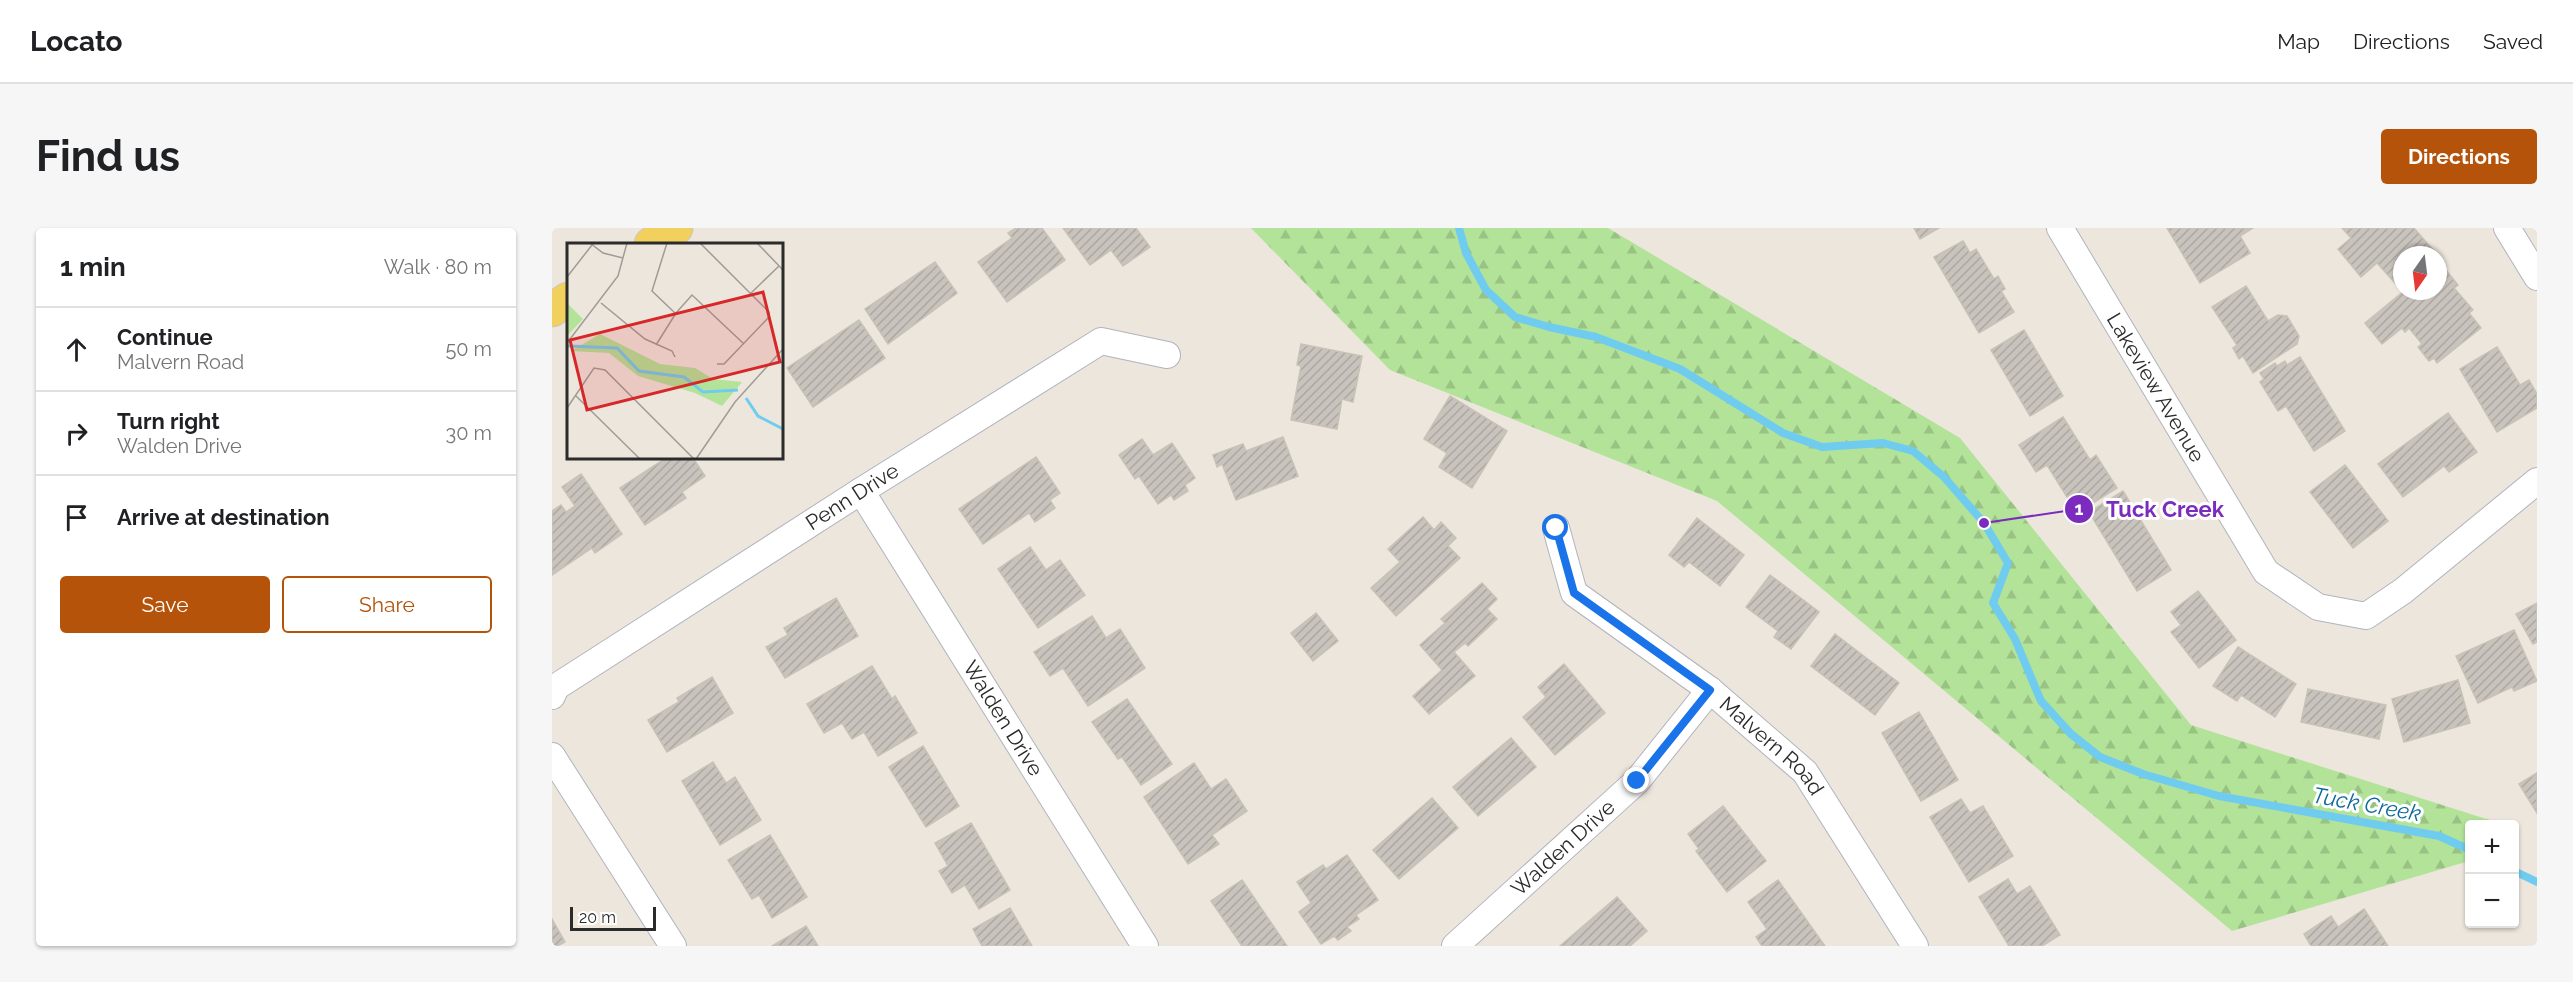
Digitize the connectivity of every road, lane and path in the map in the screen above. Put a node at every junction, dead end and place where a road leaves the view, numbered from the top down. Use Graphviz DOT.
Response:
graph roads {
  1 [pos="676,228"];
  2 [pos="2060,228"];
  3 [pos="2507,228"];
  4 [pos="653,243"];
  5 [pos="2537,277"];
  6 [pos="567,300"];
  7 [pos="552,310"];
  8 [pos="1167,355"];
  9 [pos="2537,481"];
  10 [pos="861,491"];
  11 [pos="1556,528"];
  12 [pos="1710,690"];
  13 [pos="552,696"];
  14 [pos="552,756"];
  15 [pos="673,946"];
  16 [pos="1145,946"];
  17 [pos="1455,946"];
  18 [pos="1916,946"];
  1 -- 4 [label="main road"];
  2 -- 9 [label="street, Lakeview Avenue"];
  3 -- 5 [label="street"];
  6 -- 7 [label="main road"];
  8 -- 10 [label="street, Penn Drive"];
  10 -- 13 [label="street, Penn Drive"];
  10 -- 16 [label="street, Walden Drive"];
  11 -- 12 [label="street, Malvern Road"];
  12 -- 17 [label="street, Walden Drive"];
  12 -- 18 [label="street, Malvern Road"];
  14 -- 15 [label="street"];
}
